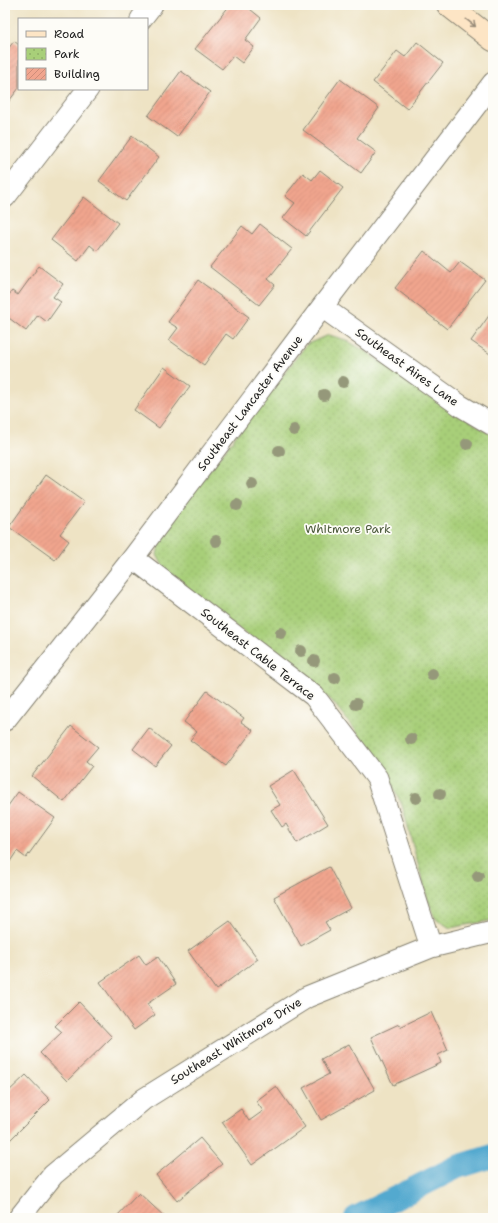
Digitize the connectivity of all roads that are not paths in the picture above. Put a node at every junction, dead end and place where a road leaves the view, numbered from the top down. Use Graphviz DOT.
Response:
graph roads {
  1 [pos="152,5"];
  2 [pos="448,5"];
  3 [pos="142,18"];
  4 [pos="493,40"];
  5 [pos="493,84"];
  6 [pos="87,90"];
  7 [pos="5,197"];
  8 [pos="322,307"];
  9 [pos="493,425"];
  10 [pos="133,558"];
  11 [pos="5,720"];
  12 [pos="493,932"];
  13 [pos="431,947"];
  14 [pos="19,1218"];
  1 -- 3 [label="street"];
  2 -- 4 [label="main road, one-way"];
  5 -- 8 [label="street, Southeast Lancaster Avenue"];
  6 -- 7 [label="street"];
  8 -- 9 [label="street, Southeast Aires Lane"];
  8 -- 10 [label="street, Southeast Lancaster Avenue"];
  10 -- 11 [label="street, Southeast Lancaster Avenue"];
  10 -- 13 [label="street, Southeast Cable Terrace"];
  12 -- 13 [label="street, Southeast Whitmore Drive"];
  13 -- 14 [label="street, Southeast Whitmore Drive"];
}
